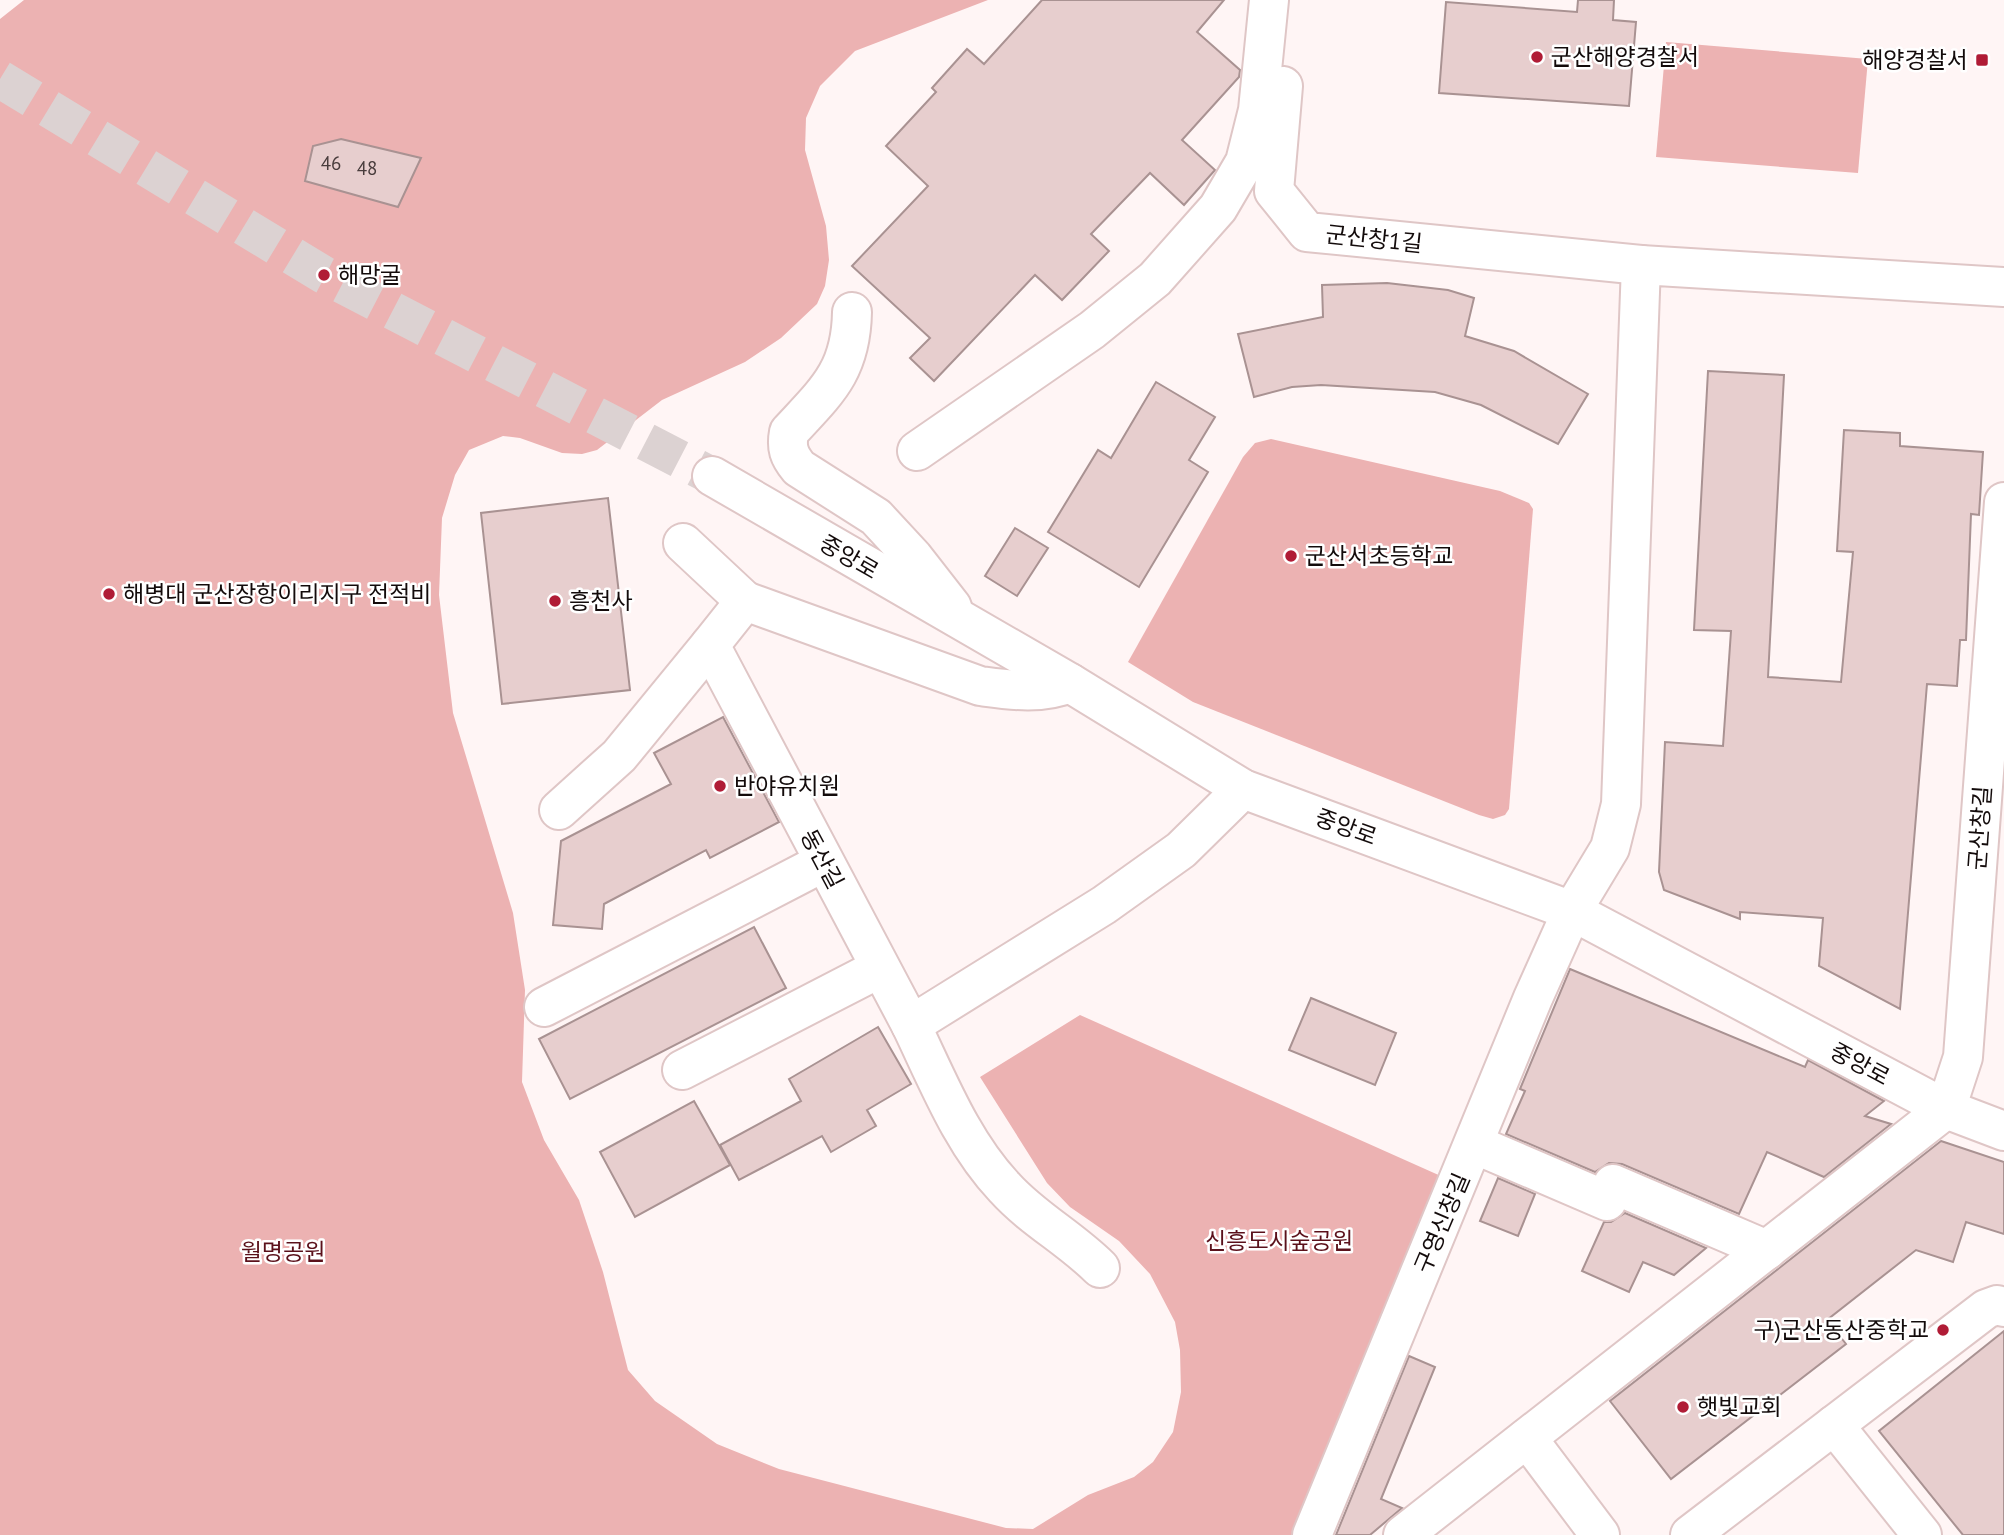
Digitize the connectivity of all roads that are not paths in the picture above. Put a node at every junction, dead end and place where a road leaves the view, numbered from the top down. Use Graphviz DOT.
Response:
graph roads {
  1 [pos="1269,0"];
  2 [pos="1290,0"];
  3 [pos="1642,265"];
  4 [pos="2004,287"];
  5 [pos="852,312"];
  6 [pos="916,451"];
  7 [pos="712,477"];
  8 [pos="2004,502"];
  9 [pos="683,543"];
  10 [pos="745,601"];
  11 [pos="964,623"];
  12 [pos="710,645"];
  13 [pos="1070,683"];
  14 [pos="1243,789"];
  15 [pos="559,810"];
  16 [pos="824,862"];
  17 [pos="1572,911"];
  18 [pos="880,968"];
  19 [pos="544,1007"];
  20 [pos="911,1025"];
  21 [pos="682,1070"];
  22 [pos="1946,1109"];
  23 [pos="2004,1131"];
  24 [pos="1474,1144"];
  25 [pos="1767,1250"];
  26 [pos="1100,1268"];
  27 [pos="2004,1307"];
  28 [pos="1834,1425"];
  29 [pos="1527,1438"];
  30 [pos="1312,1535"];
  31 [pos="1403,1535"];
  32 [pos="1600,1535"];
  33 [pos="1690,1535"];
  34 [pos="1922,1535"];
  1 -- 6 [label="street"];
  2 -- 3 [label="street, 군산창1길"];
  3 -- 4 [label="street, 군산창1길"];
  3 -- 17 [label="street, 구영신창길"];
  5 -- 11 [label="street"];
  7 -- 11 [label="street, 중앙로"];
  8 -- 22 [label="street, 군산창길"];
  9 -- 10 [label="street"];
  10 -- 12 [label="street"];
  10 -- 13 [label="street"];
  11 -- 13 [label="street, 중앙로"];
  12 -- 15 [label="street"];
  12 -- 16 [label="street, 동산길"];
  13 -- 14 [label="street, 중앙로"];
  14 -- 17 [label="street, 중앙로"];
  14 -- 20 [label="street"];
  16 -- 18 [label="street, 동산길"];
  16 -- 19 [label="street"];
  17 -- 22 [label="street, 중앙로"];
  17 -- 24 [label="street, 구영신창길"];
  18 -- 20 [label="street, 동산길"];
  18 -- 21 [label="street"];
  20 -- 26 [label="street, 동산길"];
  22 -- 23 [label="street, 중앙로"];
  22 -- 25 [label="street"];
  24 -- 25 [label="street"];
  24 -- 30 [label="street, 구영신창길"];
  25 -- 29 [label="street"];
  27 -- 28 [label="street"];
  28 -- 33 [label="street"];
  28 -- 34 [label="street"];
  29 -- 31 [label="street"];
  29 -- 32 [label="street"];
}
